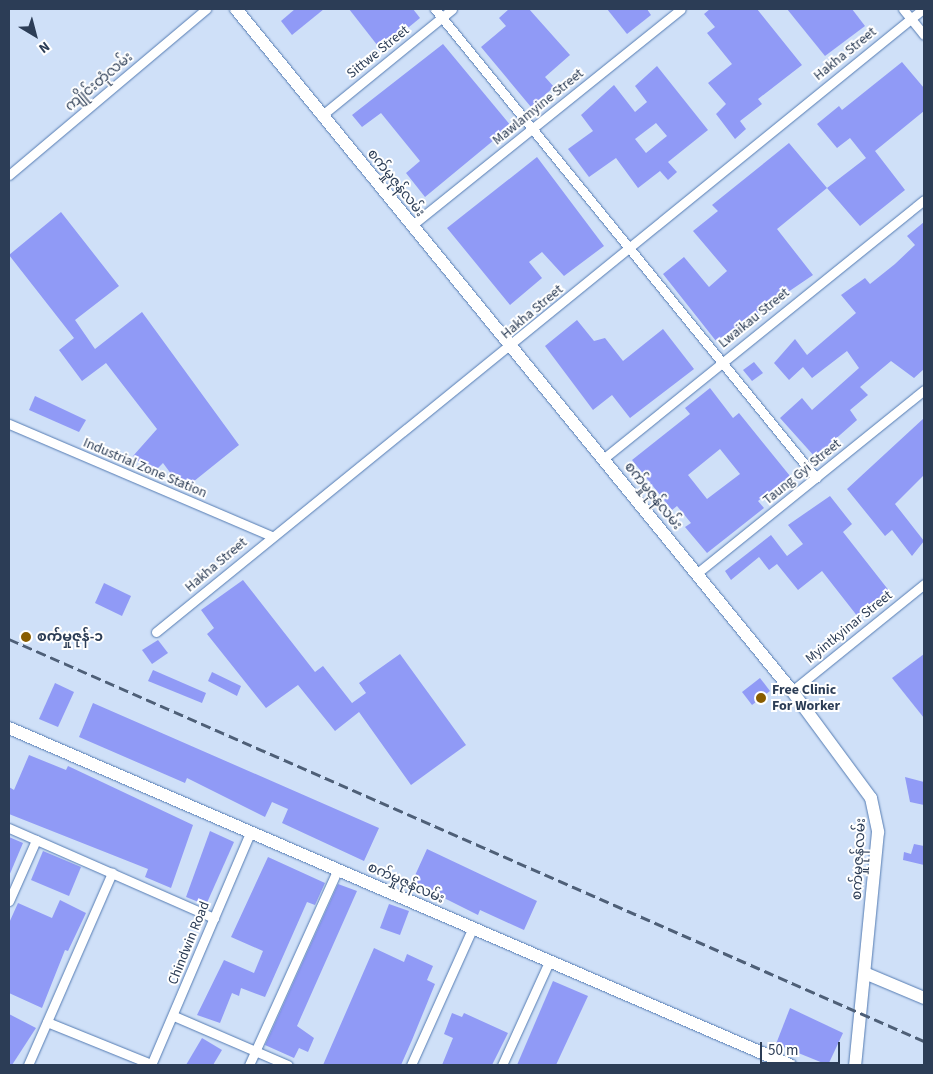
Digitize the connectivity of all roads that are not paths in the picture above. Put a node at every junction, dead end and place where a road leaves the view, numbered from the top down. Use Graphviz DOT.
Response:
graph roads {
  1 [pos="206,9"];
  2 [pos="236,9"];
  3 [pos="435,9"];
  4 [pos="452,9"];
  5 [pos="681,9"];
  6 [pos="903,9"];
  7 [pos="923,9"];
  8 [pos="442,17"];
  9 [pos="911,18"];
  10 [pos="924,36"];
  11 [pos="322,116"];
  12 [pos="534,128"];
  13 [pos="9,175"];
  14 [pos="924,200"];
  15 [pos="412,226"];
  16 [pos="630,248"];
  17 [pos="511,347"];
  18 [pos="722,362"];
  19 [pos="924,390"];
  20 [pos="9,424"];
  21 [pos="603,459"];
  22 [pos="816,478"];
  23 [pos="271,536"];
  24 [pos="696,574"];
  25 [pos="924,584"];
  26 [pos="156,632"];
  27 [pos="792,691"];
  28 [pos="9,728"];
  29 [pos="9,828"];
  30 [pos="251,830"];
  31 [pos="36,840"];
  32 [pos="338,869"];
  33 [pos="112,873"];
  34 [pos="9,901"];
  35 [pos="214,918"];
  36 [pos="472,929"];
  37 [pos="548,962"];
  38 [pos="867,974"];
  39 [pos="924,998"];
  40 [pos="174,1016"];
  41 [pos="47,1022"];
  42 [pos="258,1051"];
  43 [pos="151,1064"];
  44 [pos="28,1065"];
  45 [pos="249,1065"];
  46 [pos="288,1065"];
  47 [pos="411,1065"];
  48 [pos="502,1065"];
  49 [pos="790,1065"];
  50 [pos="855,1065"];
  1 -- 13 [label="street, ကျိုင်းတုံလမ်း"];
  2 -- 11 [label="street, စက်မှုဇုန်လမ်း"];
  3 -- 8 [label="street"];
  4 -- 8 [label="street, Sittwe Street"];
  5 -- 12 [label="street, Mawlamyine Street"];
  6 -- 9 [label="street"];
  7 -- 9 [label="street, Hakha Street"];
  8 -- 11 [label="street, Sittwe Street"];
  8 -- 12 [label="street"];
  9 -- 10 [label="street"];
  9 -- 16 [label="street, Hakha Street"];
  11 -- 15 [label="street, စက်မှုဇုန်လမ်း"];
  12 -- 15 [label="street, Mawlamyine Street"];
  12 -- 16 [label="street"];
  14 -- 18 [label="street, Lwaikau Street"];
  15 -- 17 [label="street, စက်မှုဇုန်လမ်း"];
  16 -- 17 [label="street, Hakha Street"];
  16 -- 18 [label="street"];
  17 -- 21 [label="street, စက်မှုဇုန်လမ်း"];
  17 -- 23 [label="street, Hakha Street"];
  18 -- 21 [label="street, Lwaikau Street"];
  18 -- 22 [label="street"];
  19 -- 22 [label="street, Taung Gyi Street"];
  20 -- 23 [label="street, Industrial Zone Station"];
  21 -- 24 [label="street, စက်မှုဇုန်လမ်း"];
  22 -- 24 [label="street, Taung Gyi Street"];
  23 -- 26 [label="street, Hakha Street"];
  24 -- 27 [label="street, စက်မှုဇုန်လမ်း"];
  25 -- 27 [label="street, Myintkyinar Street"];
  27 -- 38 [label="street, စက်မှုဇုန်လမ်း"];
  28 -- 30 [label="street, စက်မှုဇုန်လမ်း"];
  29 -- 31 [label="street"];
  30 -- 32 [label="street, စက်မှုဇုန်လမ်း"];
  30 -- 35 [label="street, Chindwin Road"];
  31 -- 33 [label="street"];
  31 -- 34 [label="street"];
  32 -- 36 [label="street, စက်မှုဇုန်လမ်း"];
  32 -- 42 [label="street"];
  33 -- 35 [label="street"];
  33 -- 41 [label="street"];
  35 -- 40 [label="street, Chindwin Road"];
  36 -- 37 [label="street, စက်မှုဇုန်လမ်း"];
  36 -- 47 [label="street"];
  37 -- 48 [label="street"];
  37 -- 49 [label="street, စက်မှုဇုန်လမ်း"];
  38 -- 39 [label="street"];
  38 -- 50 [label="street, စက်မှုဇုန်လမ်း"];
  40 -- 42 [label="street"];
  40 -- 43 [label="street, Chindwin Road"];
  41 -- 43 [label="street"];
  41 -- 44 [label="street"];
  42 -- 45 [label="street"];
  42 -- 46 [label="street"];
}
